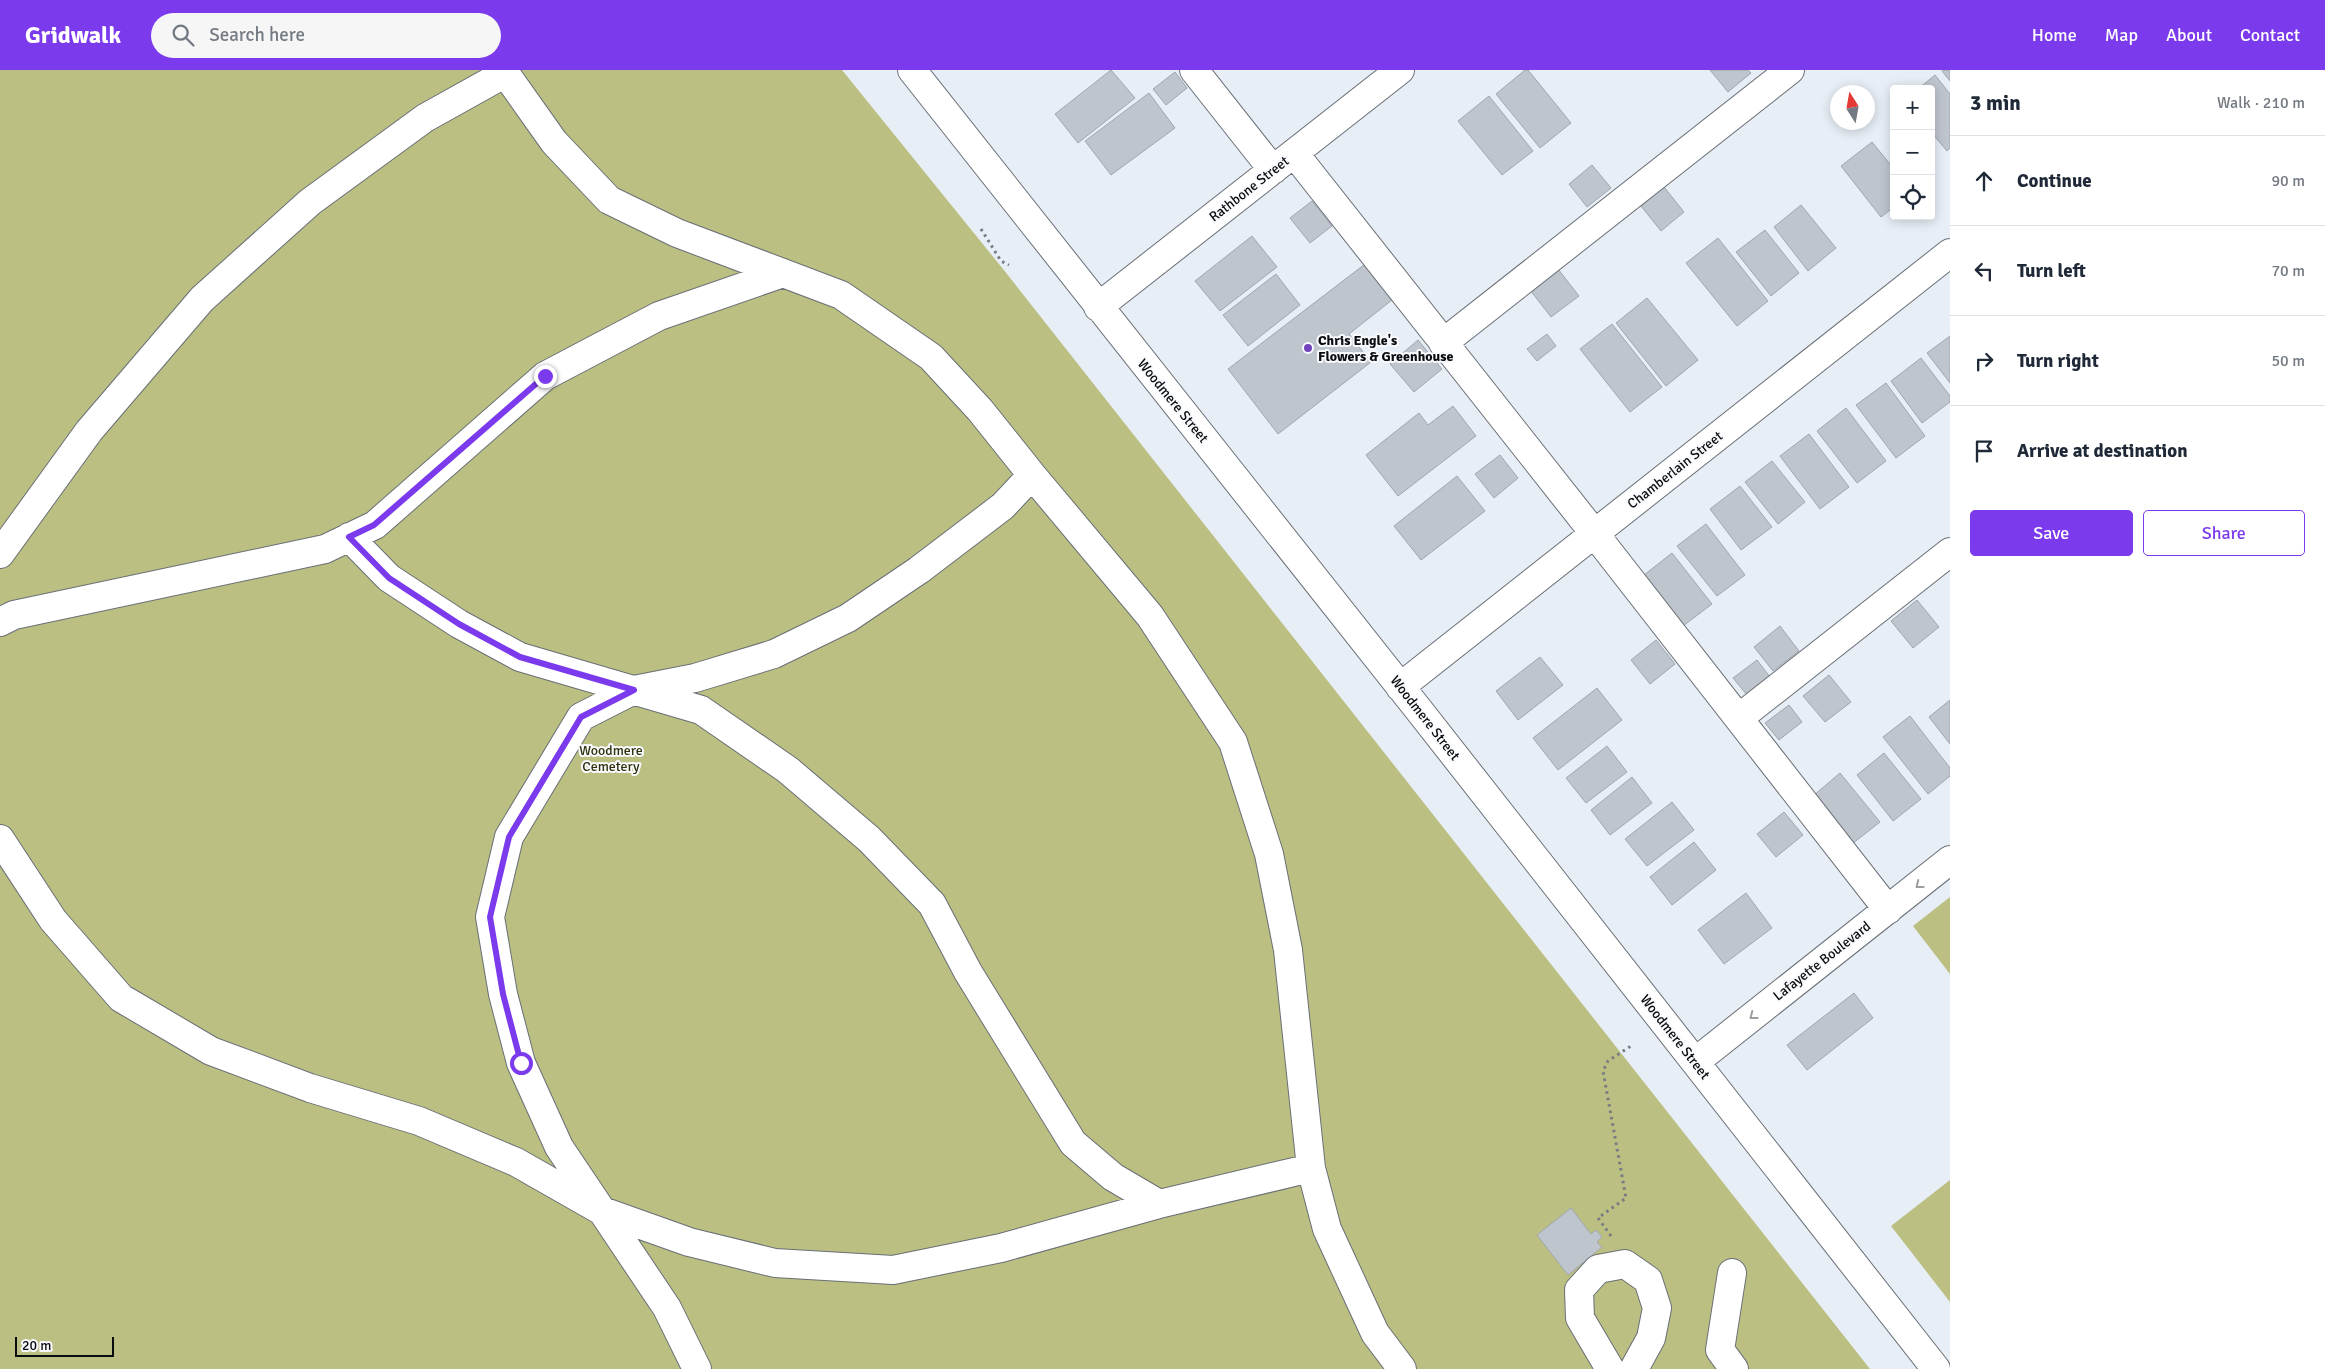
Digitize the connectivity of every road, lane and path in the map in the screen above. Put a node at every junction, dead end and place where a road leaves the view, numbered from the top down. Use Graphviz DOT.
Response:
graph roads {
  1 [pos="912,70"];
  2 [pos="1194,70"];
  3 [pos="1400,70"];
  4 [pos="1790,70"];
  5 [pos="504,72"];
  6 [pos="1284,162"];
  7 [pos="981,229"];
  8 [pos="1950,253"];
  9 [pos="1009,265"];
  10 [pos="784,273"];
  11 [pos="1098,308"];
  12 [pos="1443,343"];
  13 [pos="1032,475"];
  14 [pos="1594,533"];
  15 [pos="349,537"];
  16 [pos="1950,552"];
  17 [pos="0,554"];
  18 [pos="0,622"];
  19 [pos="1400,687"];
  20 [pos="634,690"];
  21 [pos="1739,718"];
  22 [pos="0,839"];
  23 [pos="1950,860"];
  24 [pos="1888,910"];
  25 [pos="1631,1046"];
  26 [pos="1695,1062"];
  27 [pos="1311,1168"];
  28 [pos="1159,1204"];
  29 [pos="602,1211"];
  30 [pos="1625,1264"];
  31 [pos="1732,1272"];
  32 [pos="697,1369"];
  33 [pos="1402,1369"];
  34 [pos="1610,1369"];
  35 [pos="1634,1369"];
  36 [pos="1734,1369"];
  37 [pos="1936,1369"];
  1 -- 11 [label="street, Woodmere Street"];
  2 -- 6 [label="street"];
  3 -- 6 [label="street, Rathbone Street"];
  4 -- 12 [label="street"];
  5 -- 10 [label="street"];
  5 -- 17 [label="street"];
  6 -- 11 [label="street, Rathbone Street"];
  6 -- 12 [label="street"];
  7 -- 9 [label="path"];
  8 -- 14 [label="street, Chamberlain Street"];
  10 -- 13 [label="street"];
  10 -- 15 [label="street"];
  11 -- 19 [label="street, Woodmere Street"];
  12 -- 14 [label="street"];
  13 -- 20 [label="street"];
  13 -- 27 [label="street"];
  14 -- 19 [label="street, Chamberlain Street"];
  14 -- 21 [label="street"];
  15 -- 18 [label="street"];
  15 -- 20 [label="street"];
  16 -- 21 [label="street"];
  19 -- 26 [label="street, Woodmere Street"];
  20 -- 28 [label="street"];
  20 -- 29 [label="street"];
  21 -- 24 [label="street"];
  22 -- 29 [label="street"];
  23 -- 24 [label="street, Lafayette Boulevard, one-way"];
  24 -- 26 [label="street, Lafayette Boulevard, one-way"];
  25 -- 30 [label="path"];
  26 -- 37 [label="street, Woodmere Street"];
  27 -- 28 [label="street"];
  27 -- 33 [label="street"];
  28 -- 29 [label="street"];
  29 -- 32 [label="street"];
  30 -- 34 [label="street"];
  30 -- 35 [label="street"];
  31 -- 36 [label="street"];
}
